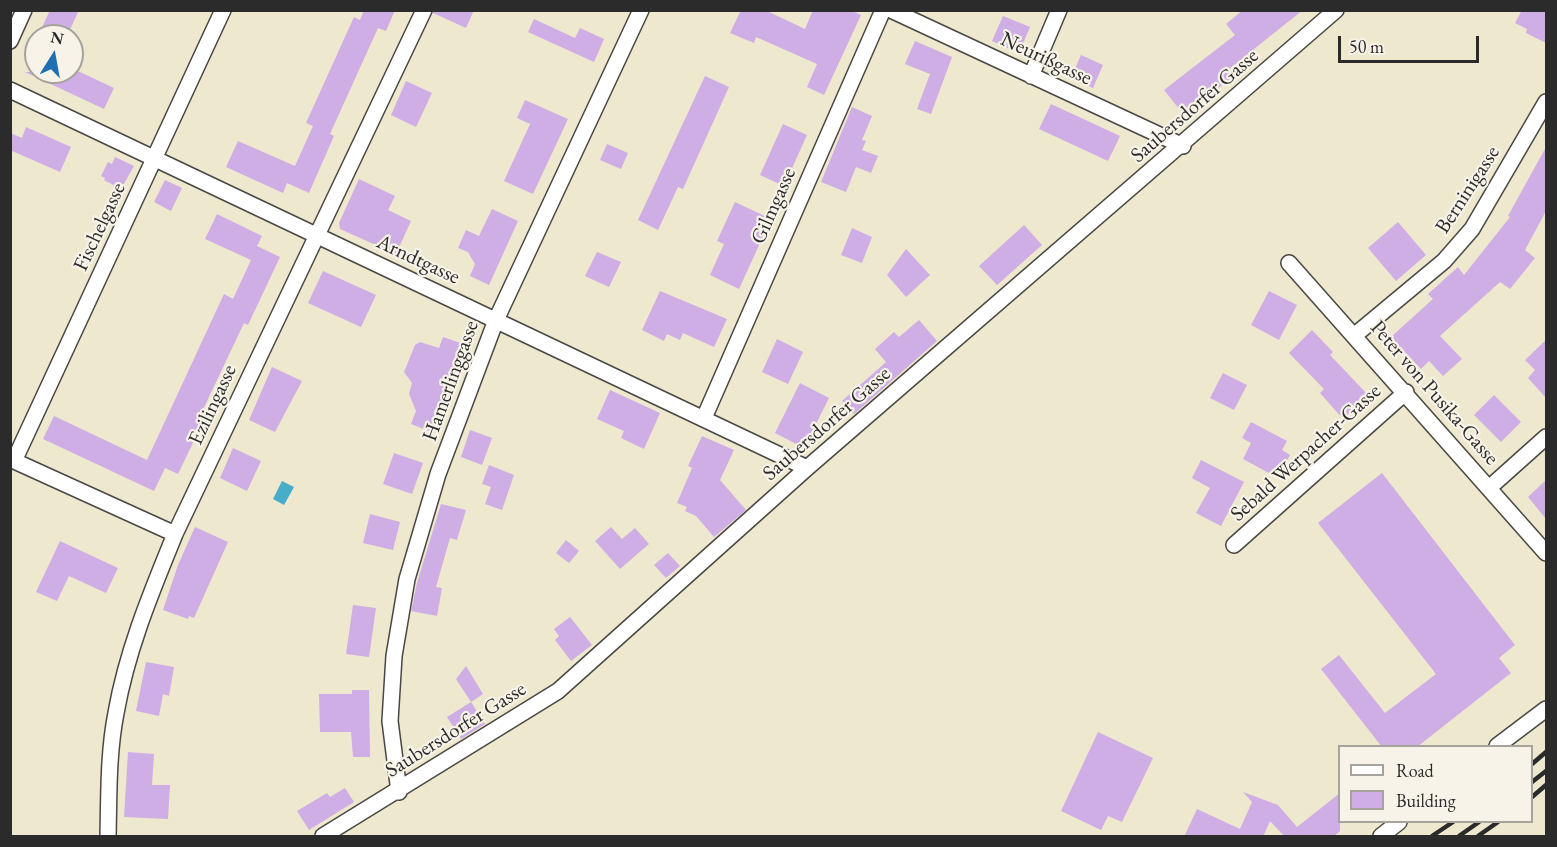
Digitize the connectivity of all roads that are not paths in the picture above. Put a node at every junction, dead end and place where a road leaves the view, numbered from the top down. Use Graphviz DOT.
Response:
graph roads {
  1 [pos="24,10"];
  2 [pos="224,10"];
  3 [pos="424,10"];
  4 [pos="641,10"];
  5 [pos="883,10"];
  6 [pos="891,10"];
  7 [pos="1059,10"];
  8 [pos="1336,10"];
  9 [pos="10,41"];
  10 [pos="1031,76"];
  11 [pos="10,90"];
  12 [pos="1546,102"];
  13 [pos="1183,146"];
  14 [pos="155,158"];
  15 [pos="317,235"];
  16 [pos="1289,263"];
  17 [pos="496,320"];
  18 [pos="1355,335"];
  19 [pos="1406,392"];
  20 [pos="704,418"];
  21 [pos="1546,436"];
  22 [pos="12,460"];
  23 [pos="807,468"];
  24 [pos="1489,488"];
  25 [pos="175,534"];
  26 [pos="1234,545"];
  27 [pos="1546,553"];
  28 [pos="1546,709"];
  29 [pos="1500,745"];
  30 [pos="399,792"];
  31 [pos="1398,823"];
  32 [pos="108,837"];
  33 [pos="323,837"];
  34 [pos="1381,837"];
  1 -- 9 [label="street"];
  2 -- 14 [label="street, Fischelgasse"];
  3 -- 15 [label="street, Ezilingasse"];
  4 -- 17 [label="street, Hamerlinggasse"];
  5 -- 20 [label="street, Gilmgasse"];
  6 -- 10 [label="street, Neurißgasse"];
  7 -- 10 [label="street"];
  8 -- 13 [label="street, Saubersdorfer Gasse"];
  10 -- 13 [label="street, Neurißgasse"];
  11 -- 14 [label="street, Arndtgasse"];
  12 -- 18 [label="street, Berninigasse"];
  13 -- 23 [label="street, Saubersdorfer Gasse"];
  14 -- 15 [label="street, Arndtgasse"];
  14 -- 22 [label="street, Fischelgasse"];
  15 -- 17 [label="street, Arndtgasse"];
  15 -- 25 [label="street, Ezilingasse"];
  16 -- 18 [label="street, Peter von Pusika-Gasse"];
  17 -- 20 [label="street, Arndtgasse"];
  17 -- 30 [label="street, Hamerlinggasse"];
  18 -- 19 [label="street, Peter von Pusika-Gasse"];
  19 -- 24 [label="street, Peter von Pusika-Gasse"];
  19 -- 26 [label="street, Sebald Werpacher-Gasse"];
  20 -- 23 [label="street, Arndtgasse"];
  21 -- 24 [label="street"];
  22 -- 25 [label="street"];
  23 -- 30 [label="street, Saubersdorfer Gasse"];
  24 -- 27 [label="street, Peter von Pusika-Gasse"];
  25 -- 32 [label="street, Ezilingasse"];
  28 -- 29 [label="street"];
  30 -- 33 [label="street, Saubersdorfer Gasse"];
  31 -- 34 [label="street"];
}
